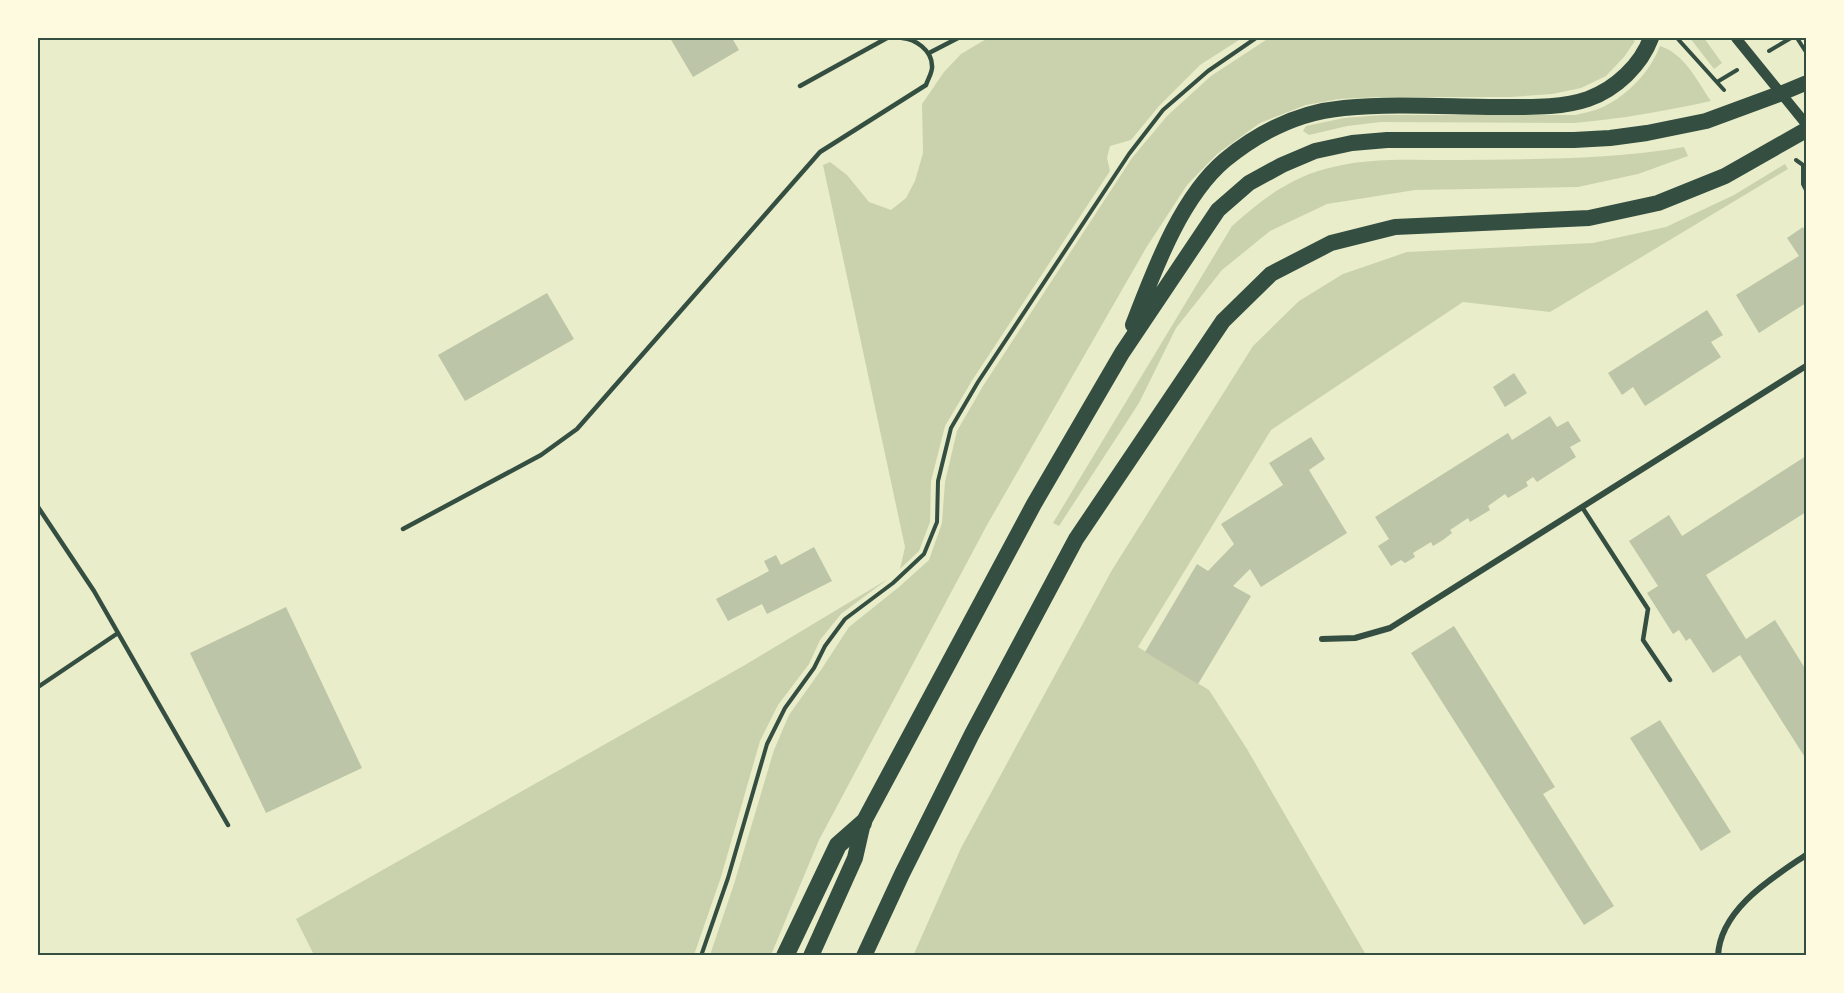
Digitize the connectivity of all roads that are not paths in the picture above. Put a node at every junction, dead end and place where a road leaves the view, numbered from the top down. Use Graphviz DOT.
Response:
graph roads {
  1 [pos="886,38"];
  2 [pos="902,38"];
  3 [pos="958,38"];
  4 [pos="1651,38"];
  5 [pos="1736,38"];
  6 [pos="929,53"];
  7 [pos="1806,83"];
  8 [pos="800,86"];
  9 [pos="1782,93"];
  10 [pos="1806,124"];
  11 [pos="1806,130"];
  12 [pos="1122,353"];
  13 [pos="1806,366"];
  14 [pos="38,507"];
  15 [pos="1582,507"];
  16 [pos="403,529"];
  17 [pos="118,633"];
  18 [pos="1322,639"];
  19 [pos="1670,680"];
  20 [pos="38,687"];
  21 [pos="863,823"];
  22 [pos="228,825"];
  23 [pos="1806,855"];
  24 [pos="786,956"];
  25 [pos="811,956"];
  26 [pos="864,956"];
  27 [pos="1718,956"];
  1 -- 8 [label="lane"];
  2 -- 6 [label="lane"];
  3 -- 6 [label="lane"];
  4 -- 12 [label="highway"];
  5 -- 9 [label="street"];
  6 -- 16 [label="lane"];
  7 -- 9 [label="main road"];
  9 -- 10 [label="street"];
  9 -- 12 [label="highway"];
  11 -- 26 [label="highway"];
  12 -- 21 [label="highway"];
  13 -- 15 [label="street"];
  14 -- 17 [label="lane"];
  15 -- 18 [label="street"];
  15 -- 19 [label="lane"];
  17 -- 20 [label="lane"];
  17 -- 22 [label="lane"];
  21 -- 24 [label="highway"];
  21 -- 25 [label="highway"];
  23 -- 27 [label="street"];
}
